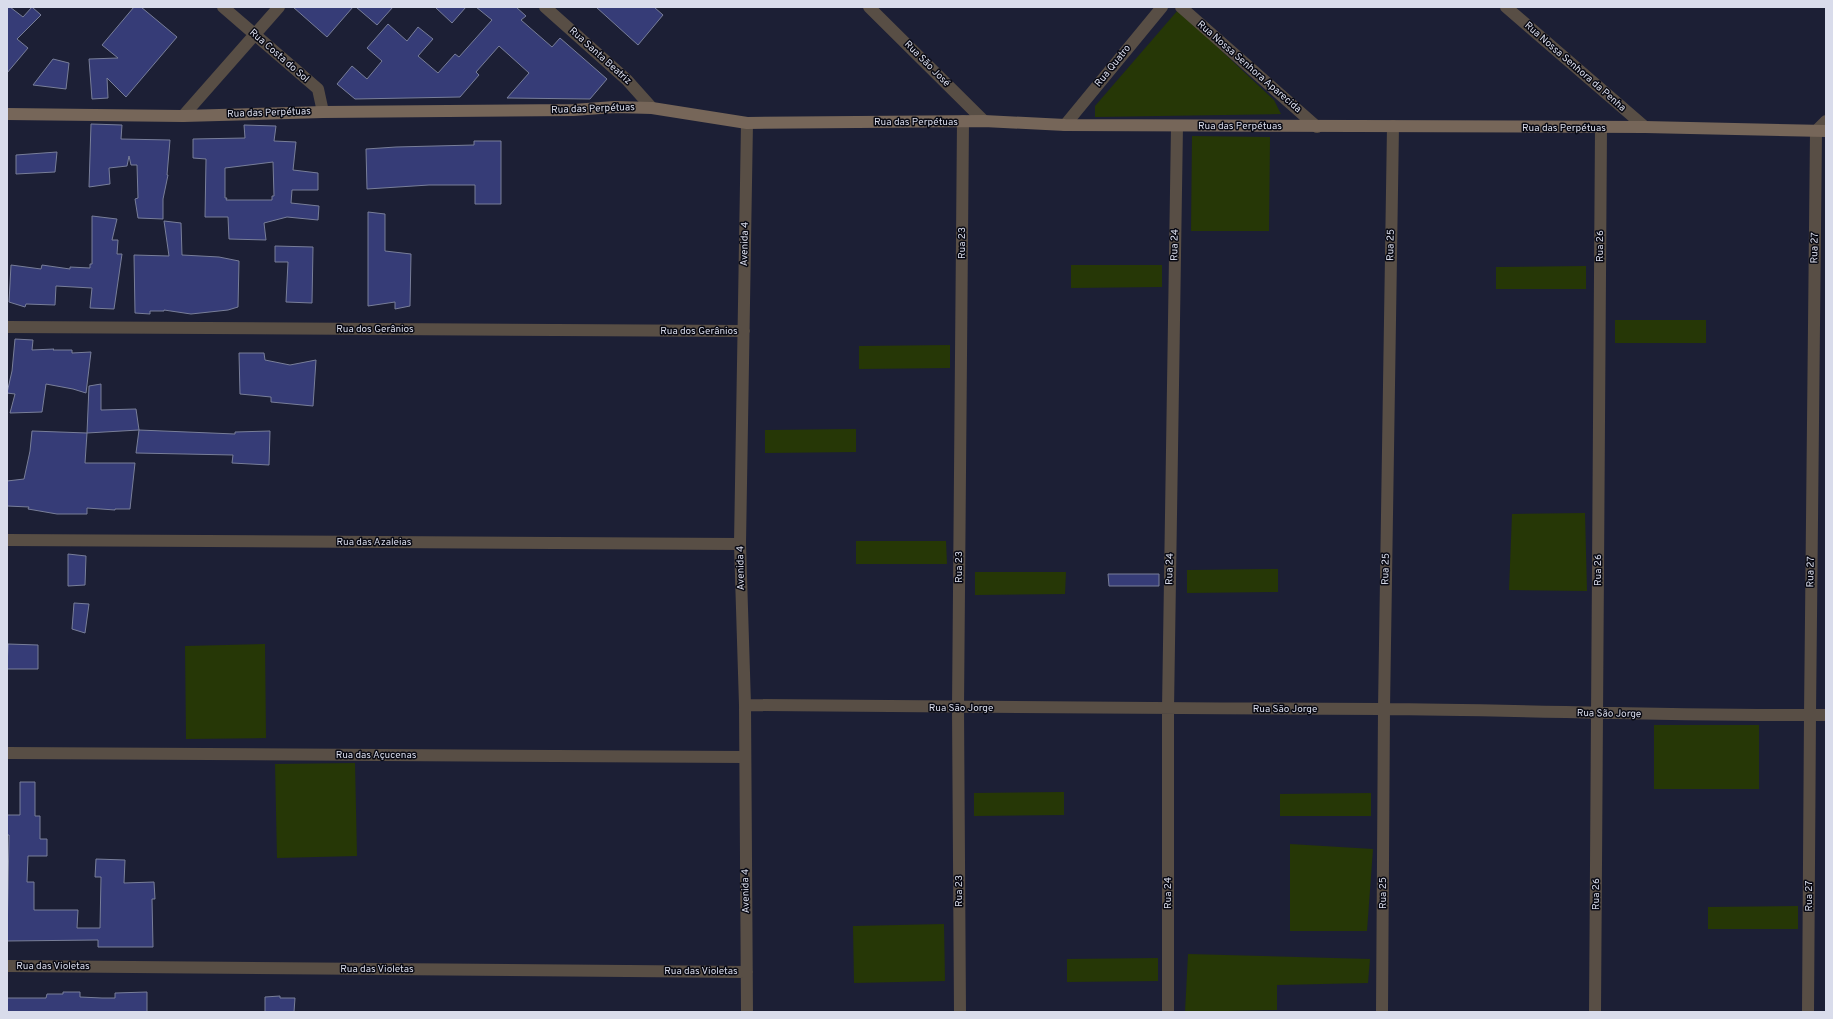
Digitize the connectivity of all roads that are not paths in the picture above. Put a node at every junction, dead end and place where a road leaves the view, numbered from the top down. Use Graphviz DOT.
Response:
graph roads {
  1 [pos="223,7"];
  2 [pos="279,7"];
  3 [pos="545,7"];
  4 [pos="869,7"];
  5 [pos="1162,7"];
  6 [pos="1181,7"];
  7 [pos="1506,7"];
  8 [pos="255,35"];
  9 [pos="652,108"];
  10 [pos="323,112"];
  11 [pos="8,113"];
  12 [pos="184,116"];
  13 [pos="963,121"];
  14 [pos="984,121"];
  15 [pos="1826,121"];
  16 [pos="747,123"];
  17 [pos="1065,125"];
  18 [pos="1177,126"];
  19 [pos="1393,126"];
  20 [pos="1317,127"];
  21 [pos="1601,128"];
  22 [pos="1645,128"];
  23 [pos="1821,131"];
  24 [pos="7,327"];
  25 [pos="744,331"];
  26 [pos="7,540"];
  27 [pos="740,544"];
  28 [pos="745,705"];
  29 [pos="958,708"];
  30 [pos="1168,708"];
  31 [pos="1384,709"];
  32 [pos="1597,714"];
  33 [pos="1810,715"];
  34 [pos="1826,715"];
  35 [pos="7,753"];
  36 [pos="745,757"];
  37 [pos="7,966"];
  38 [pos="747,972"];
  39 [pos="746,1012"];
  40 [pos="960,1012"];
  41 [pos="1168,1012"];
  42 [pos="1382,1012"];
  43 [pos="1595,1012"];
  44 [pos="1808,1012"];
  1 -- 8 [label="street, Rua Costa do Sol"];
  2 -- 8 [label="street"];
  3 -- 9 [label="street, Rua Santa Beatriz"];
  4 -- 14 [label="street, Rua São José"];
  5 -- 17 [label="street, Rua Quatro"];
  6 -- 20 [label="street, Rua Nossa Senhora Aparecida"];
  7 -- 22 [label="street, Rua Nossa Senhora da Penha"];
  8 -- 10 [label="street, Rua Costa do Sol"];
  8 -- 12 [label="street"];
  9 -- 10 [label="street, Rua das Perpétuas"];
  9 -- 16 [label="street, Rua das Perpétuas"];
  10 -- 12 [label="street, Rua das Perpétuas"];
  11 -- 12 [label="street, Rua das Perpétuas"];
  13 -- 14 [label="street, Rua das Perpétuas"];
  13 -- 16 [label="street, Rua das Perpétuas"];
  13 -- 29 [label="street, Rua 23"];
  14 -- 17 [label="street, Rua das Perpétuas"];
  15 -- 23 [label="street"];
  16 -- 25 [label="street, Avenida 4"];
  17 -- 18 [label="street, Rua das Perpétuas"];
  18 -- 20 [label="street, Rua das Perpétuas"];
  18 -- 30 [label="street, Rua 24"];
  19 -- 20 [label="street, Rua das Perpétuas"];
  19 -- 21 [label="street, Rua das Perpétuas"];
  19 -- 31 [label="street, Rua 25"];
  21 -- 22 [label="street, Rua das Perpétuas"];
  21 -- 32 [label="street, Rua 26"];
  22 -- 23 [label="street, Rua das Perpétuas"];
  23 -- 33 [label="street, Rua 27"];
  24 -- 25 [label="street, Rua dos Gerânios"];
  25 -- 27 [label="street, Avenida 4"];
  26 -- 27 [label="street, Rua das Azaleias"];
  27 -- 28 [label="street, Avenida 4"];
  28 -- 29 [label="street, Rua São Jorge"];
  28 -- 36 [label="street, Avenida 4"];
  29 -- 30 [label="street, Rua São Jorge"];
  29 -- 40 [label="street, Rua 23"];
  30 -- 31 [label="street, Rua São Jorge"];
  30 -- 41 [label="street, Rua 24"];
  31 -- 32 [label="street, Rua São Jorge"];
  31 -- 42 [label="street, Rua 25"];
  32 -- 33 [label="street, Rua São Jorge"];
  32 -- 43 [label="street, Rua 26"];
  33 -- 34 [label="street, Rua São Jorge"];
  33 -- 44 [label="street, Rua 27"];
  35 -- 36 [label="street, Rua das Açucenas"];
  36 -- 38 [label="street, Avenida 4"];
  37 -- 38 [label="street, Rua das Violetas"];
  38 -- 39 [label="street, Avenida 4"];
}
